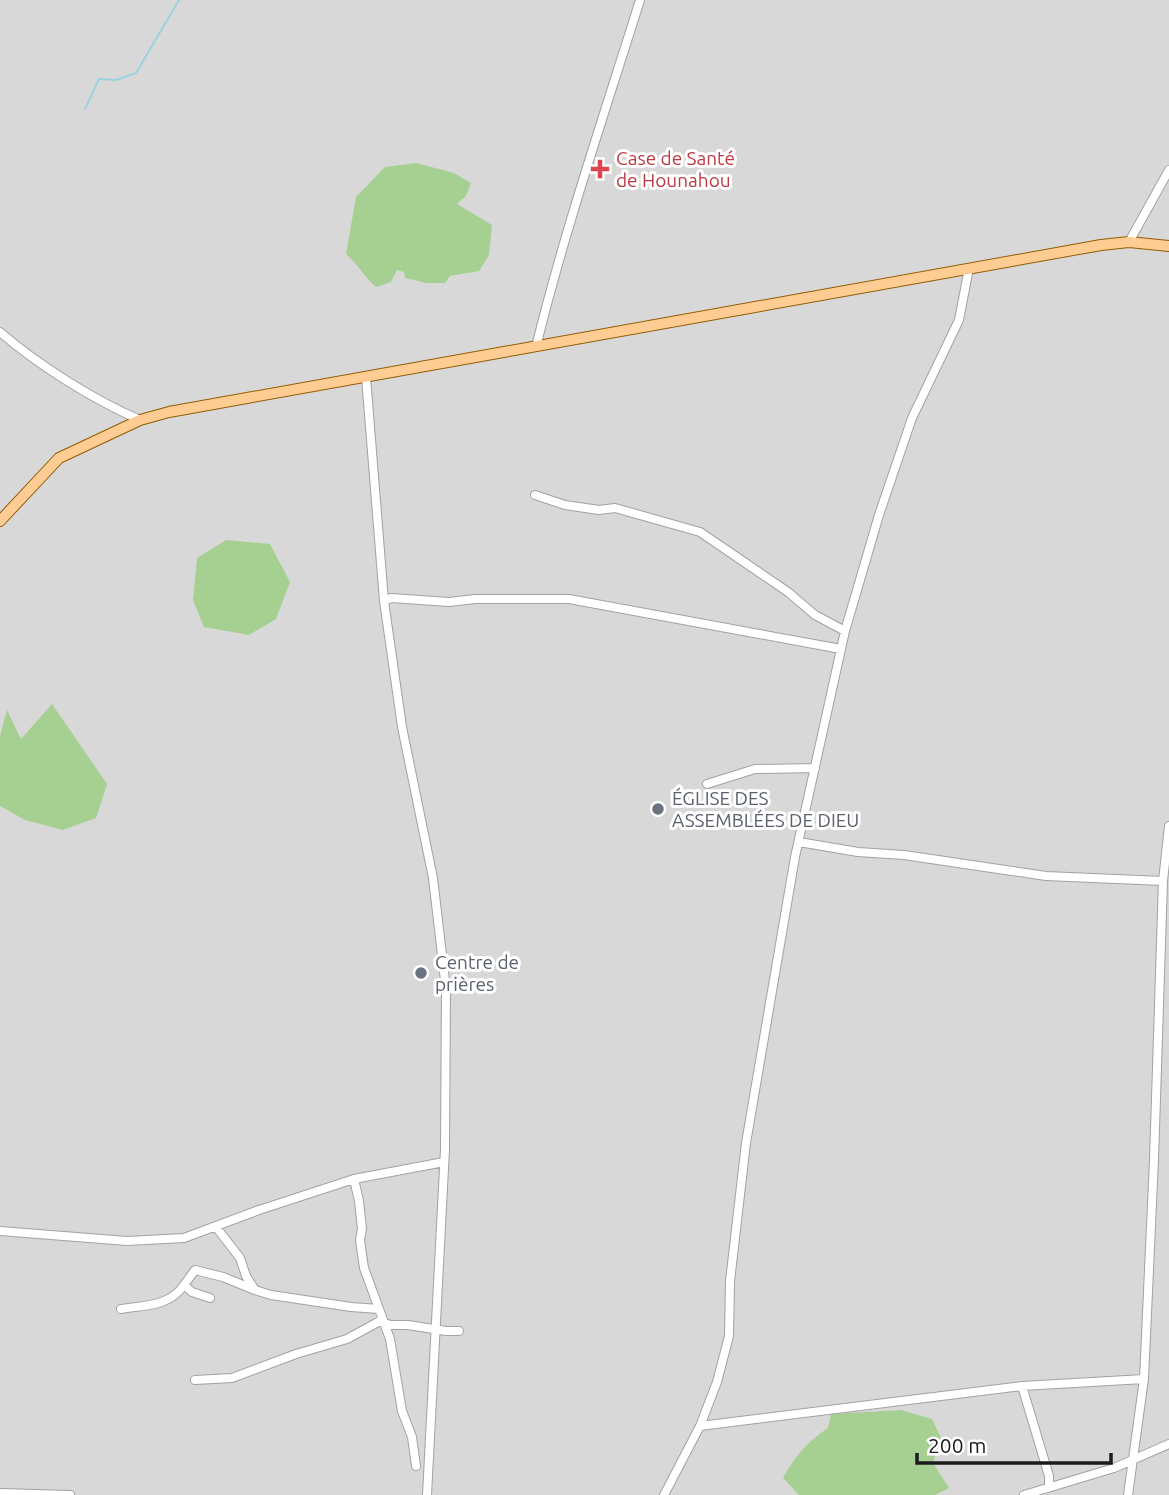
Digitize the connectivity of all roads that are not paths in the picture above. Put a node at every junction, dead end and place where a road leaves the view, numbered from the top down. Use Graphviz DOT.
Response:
graph roads {
  1 [pos="640,0"];
  2 [pos="1169,170"];
  3 [pos="1129,242"];
  4 [pos="1169,246"];
  5 [pos="969,268"];
  6 [pos="0,332"];
  7 [pos="536,347"];
  8 [pos="366,377"];
  9 [pos="140,420"];
  10 [pos="535,495"];
  11 [pos="0,521"];
  12 [pos="384,601"];
  13 [pos="845,631"];
  14 [pos="841,649"];
  15 [pos="815,768"];
  16 [pos="707,784"];
  17 [pos="1169,826"];
  18 [pos="799,842"];
  19 [pos="1163,881"];
  20 [pos="444,1162"];
  21 [pos="354,1179"];
  22 [pos="216,1227"];
  23 [pos="0,1231"];
  24 [pos="184,1285"];
  25 [pos="255,1290"];
  26 [pos="210,1298"];
  27 [pos="121,1309"];
  28 [pos="379,1309"];
  29 [pos="384,1321"];
  30 [pos="434,1329"];
  31 [pos="458,1331"];
  32 [pos="1144,1379"];
  33 [pos="195,1380"];
  34 [pos="1022,1386"];
  35 [pos="700,1426"];
  36 [pos="1169,1444"];
  37 [pos="1134,1460"];
  38 [pos="416,1466"];
  39 [pos="1049,1487"];
  40 [pos="0,1493"];
  41 [pos="69,1495"];
  42 [pos="427,1495"];
  43 [pos="664,1495"];
  44 [pos="1024,1495"];
  45 [pos="1128,1495"];
  1 -- 7 [label="street"];
  2 -- 3 [label="street"];
  3 -- 4 [label="main road"];
  3 -- 5 [label="main road"];
  5 -- 7 [label="main road"];
  5 -- 13 [label="street"];
  6 -- 9 [label="street"];
  7 -- 8 [label="main road"];
  8 -- 9 [label="main road"];
  8 -- 12 [label="street"];
  9 -- 11 [label="main road"];
  10 -- 13 [label="street"];
  12 -- 14 [label="street"];
  12 -- 20 [label="street"];
  13 -- 14 [label="street"];
  14 -- 15 [label="street"];
  15 -- 16 [label="street"];
  15 -- 18 [label="street"];
  17 -- 19 [label="street"];
  18 -- 19 [label="street"];
  18 -- 35 [label="street"];
  19 -- 32 [label="street"];
  20 -- 21 [label="street"];
  20 -- 30 [label="street"];
  21 -- 22 [label="street"];
  21 -- 28 [label="street"];
  22 -- 23 [label="street"];
  22 -- 25 [label="street"];
  24 -- 25 [label="street"];
  24 -- 26 [label="street"];
  24 -- 27 [label="street"];
  25 -- 28 [label="street"];
  28 -- 29 [label="street"];
  29 -- 30 [label="street"];
  29 -- 33 [label="street"];
  29 -- 38 [label="street"];
  30 -- 31 [label="street"];
  30 -- 42 [label="street"];
  32 -- 34 [label="street"];
  32 -- 37 [label="street"];
  34 -- 35 [label="street"];
  34 -- 39 [label="street"];
  35 -- 43 [label="street"];
  36 -- 37 [label="street"];
  37 -- 39 [label="street"];
  37 -- 45 [label="street"];
  39 -- 44 [label="street"];
  40 -- 41 [label="street"];
}
